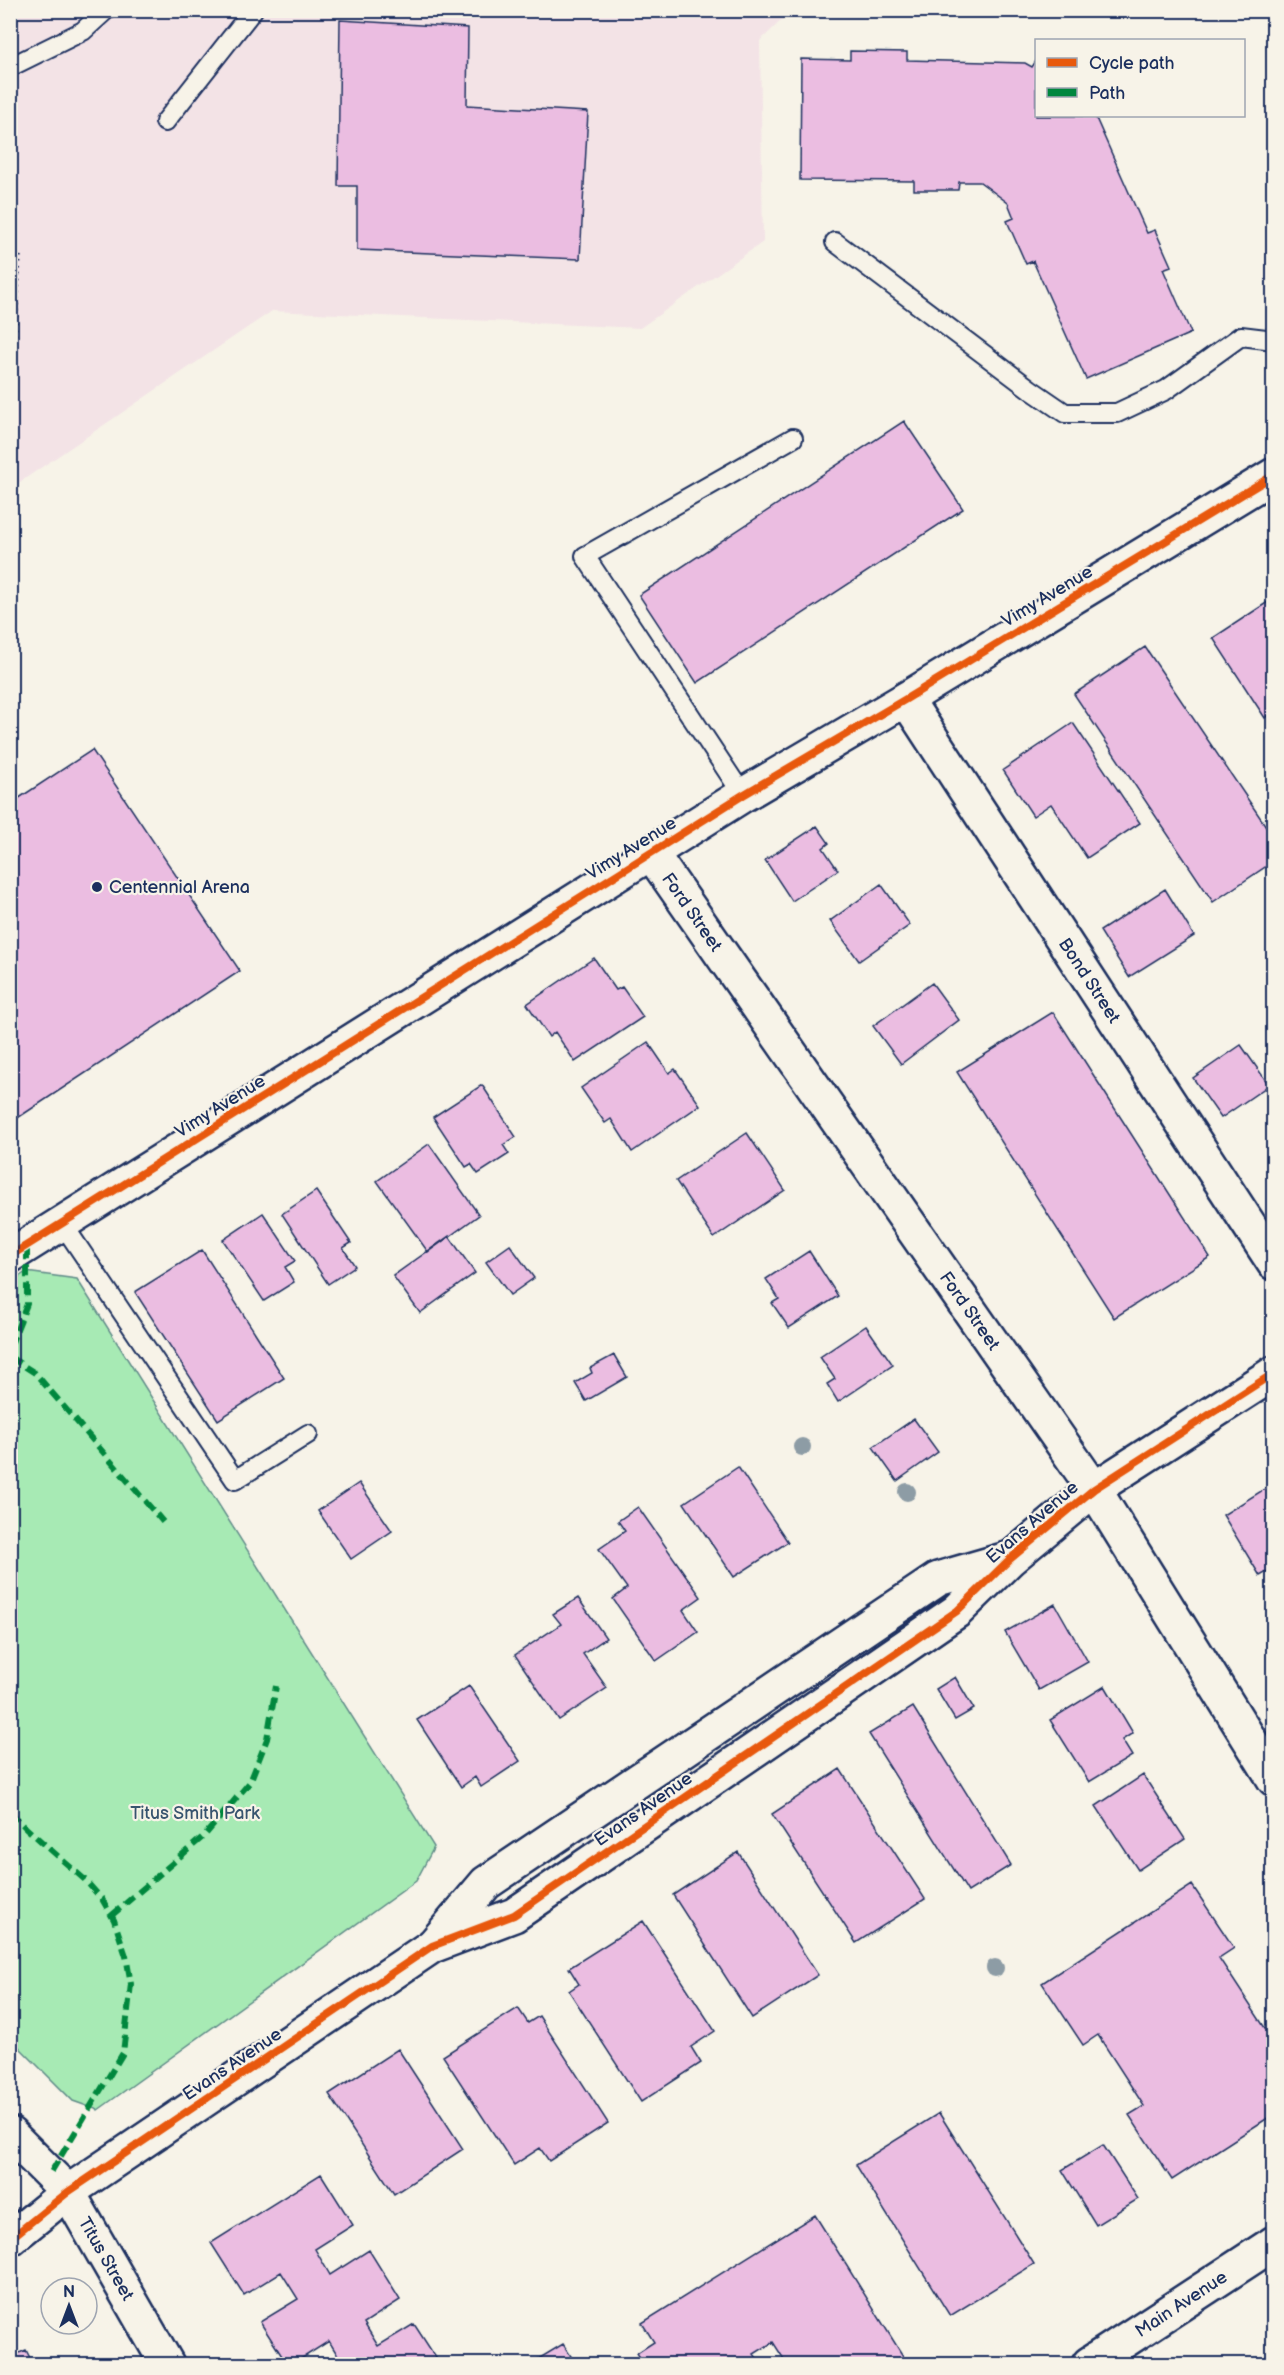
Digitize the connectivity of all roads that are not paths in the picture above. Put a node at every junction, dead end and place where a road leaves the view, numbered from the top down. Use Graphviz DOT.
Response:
graph roads {
  1 [pos="106,10"];
  2 [pos="254,10"];
  3 [pos="10,67"];
  4 [pos="165,122"];
  5 [pos="835,242"];
  6 [pos="1274,340"];
  7 [pos="793,438"];
  8 [pos="1274,475"];
  9 [pos="906,699"];
  10 [pos="743,795"];
  11 [pos="651,853"];
  12 [pos="62,1223"];
  13 [pos="10,1256"];
  14 [pos="1274,1263"];
  15 [pos="1274,1373"];
  16 [pos="308,1434"];
  17 [pos="1094,1489"];
  18 [pos="1274,1779"];
  19 [pos="10,2134"];
  20 [pos="68,2192"];
  21 [pos="10,2240"];
  22 [pos="1274,2243"];
  23 [pos="167,2364"];
  24 [pos="1089,2364"];
  1 -- 3 [label="lane"];
  2 -- 4 [label="lane"];
  5 -- 6 [label="lane"];
  7 -- 10 [label="lane"];
  8 -- 9 [label="street, Vimy Avenue"];
  9 -- 10 [label="street, Vimy Avenue"];
  9 -- 14 [label="street, Bond Street"];
  10 -- 11 [label="street, Vimy Avenue"];
  11 -- 12 [label="street, Vimy Avenue"];
  11 -- 17 [label="street, Ford Street"];
  12 -- 13 [label="street, Vimy Avenue"];
  12 -- 16 [label="lane"];
  15 -- 17 [label="street, Evans Avenue"];
  17 -- 18 [label="street, Ford Street"];
  17 -- 20 [label="street, Evans Avenue"];
  19 -- 20 [label="street, Titus Street"];
  20 -- 21 [label="street, Evans Avenue"];
  20 -- 23 [label="street, Titus Street"];
  22 -- 24 [label="street, Main Avenue"];
}
